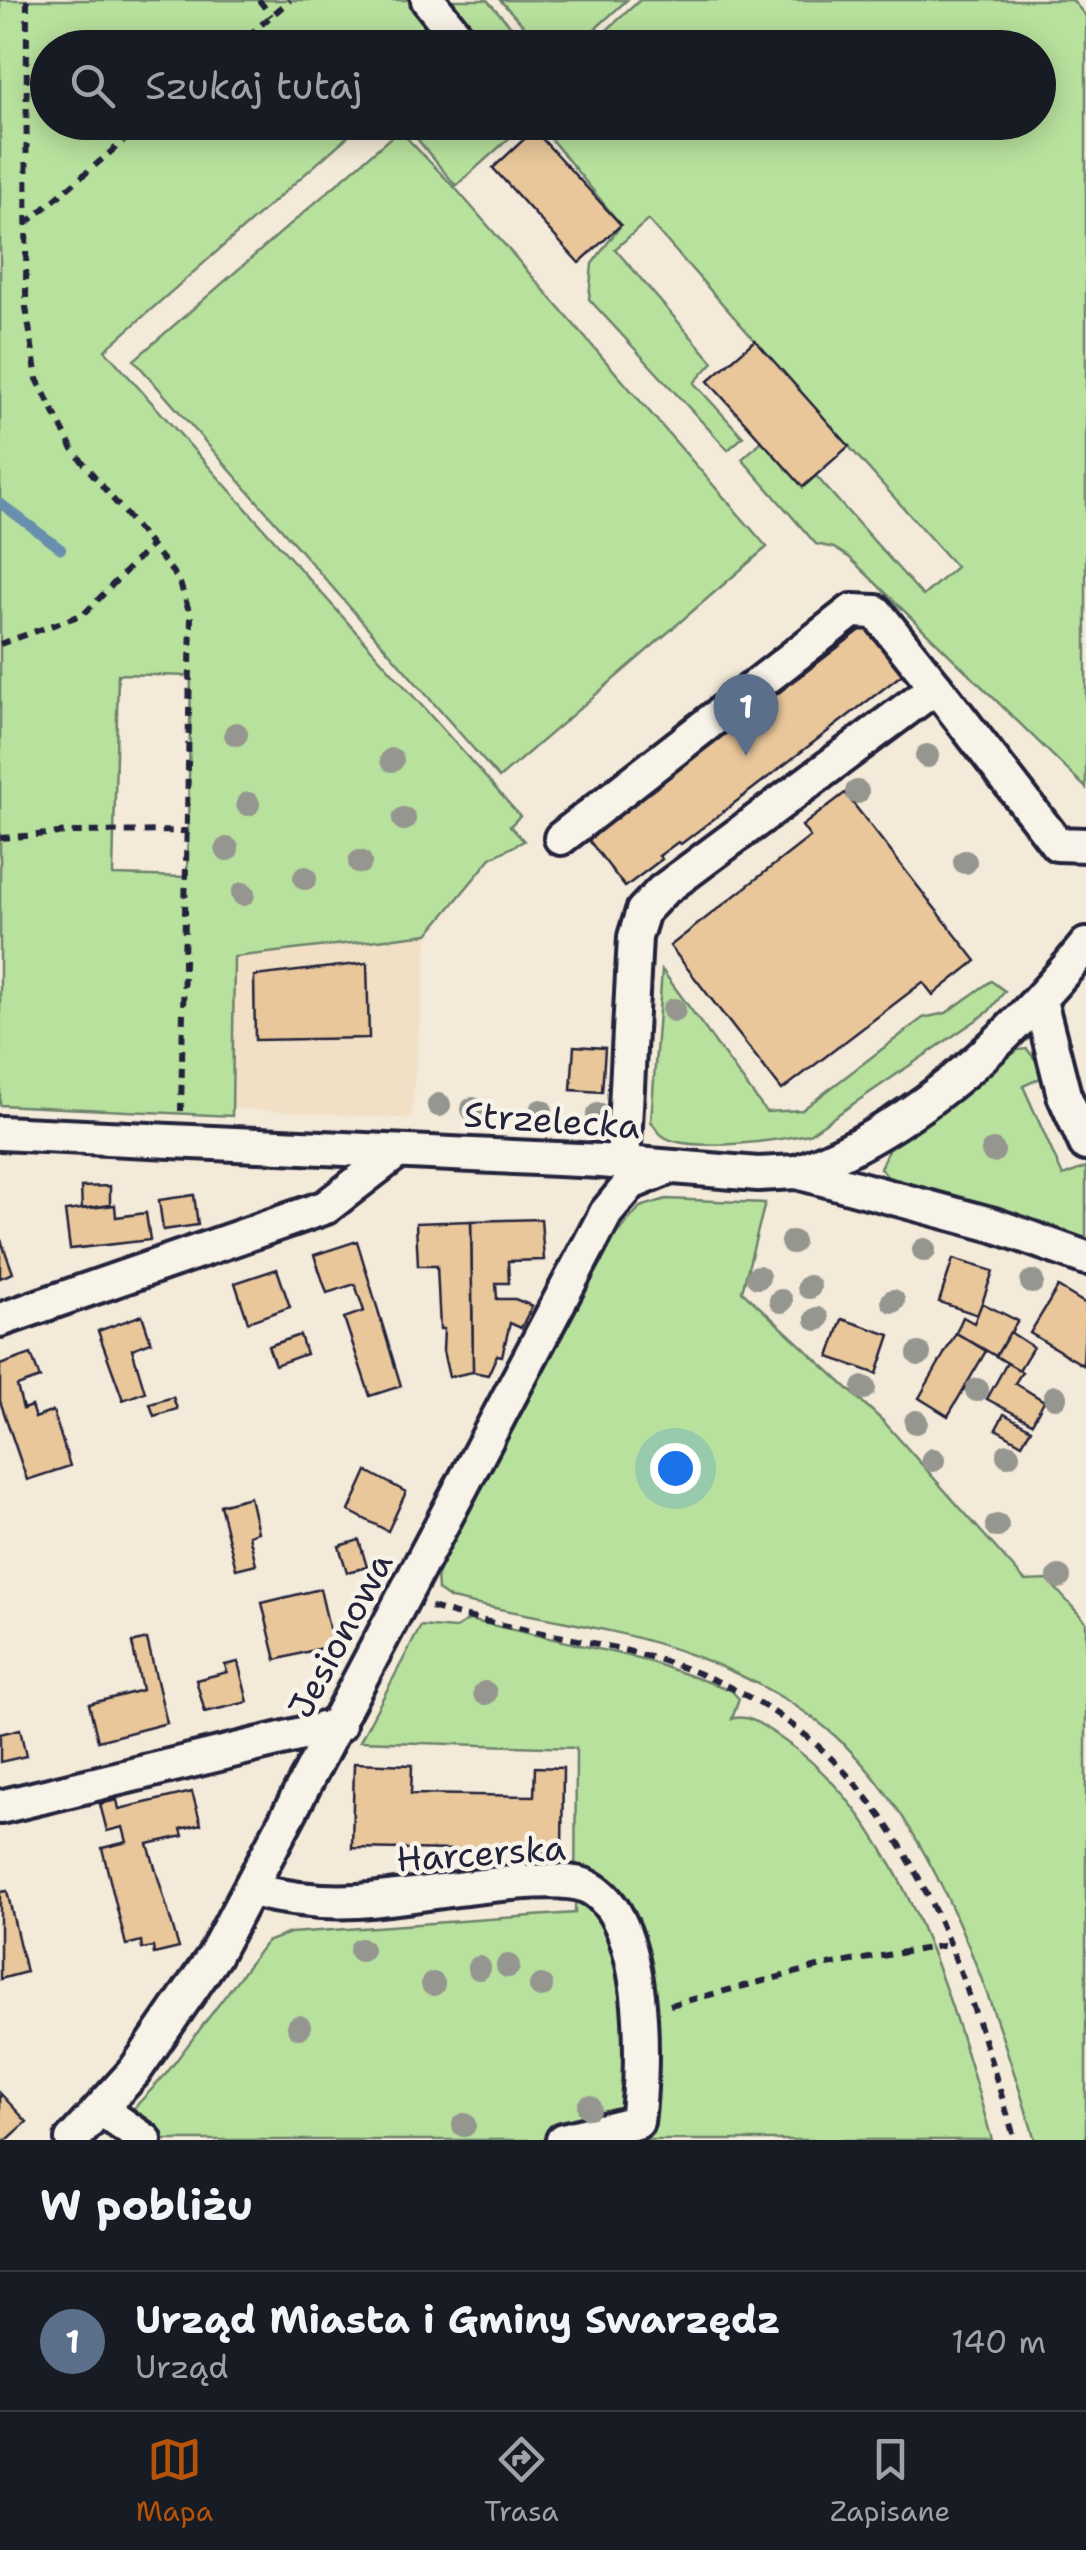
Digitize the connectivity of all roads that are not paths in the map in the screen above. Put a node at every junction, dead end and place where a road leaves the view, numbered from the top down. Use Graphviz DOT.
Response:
graph roads {
  1 [pos="428,0"];
  2 [pos="452,30"];
  3 [pos="936,687"];
  4 [pos="561,838"];
  5 [pos="1072,844"];
  6 [pos="1086,945"];
  7 [pos="1040,1001"];
  8 [pos="0,1133"];
  9 [pos="1086,1144"];
  10 [pos="397,1152"];
  11 [pos="623,1163"];
  12 [pos="668,1168"];
  13 [pos="797,1172"];
  14 [pos="1086,1258"];
  15 [pos="0,1320"];
  16 [pos="338,1724"];
  17 [pos="0,1807"];
  18 [pos="251,1890"];
  19 [pos="102,2110"];
  20 [pos="72,2140"];
  21 [pos="145,2140"];
  22 [pos="563,2140"];
  1 -- 2 [label="street"];
  3 -- 4 [label="street"];
  3 -- 5 [label="street"];
  3 -- 11 [label="street"];
  6 -- 7 [label="street"];
  7 -- 9 [label="street"];
  7 -- 13 [label="street"];
  8 -- 10 [label="street, Strzelecka"];
  10 -- 11 [label="street, Strzelecka"];
  10 -- 15 [label="street"];
  11 -- 12 [label="street, Strzelecka"];
  12 -- 13 [label="street, Strzelecka"];
  12 -- 16 [label="street, Jesionowa"];
  13 -- 14 [label="street, Strzelecka"];
  16 -- 17 [label="street"];
  16 -- 18 [label="street, Jesionowa"];
  18 -- 19 [label="street, Jesionowa"];
  18 -- 22 [label="street, Harcerska"];
  19 -- 20 [label="street, Jesionowa"];
  19 -- 21 [label="street"];
}
